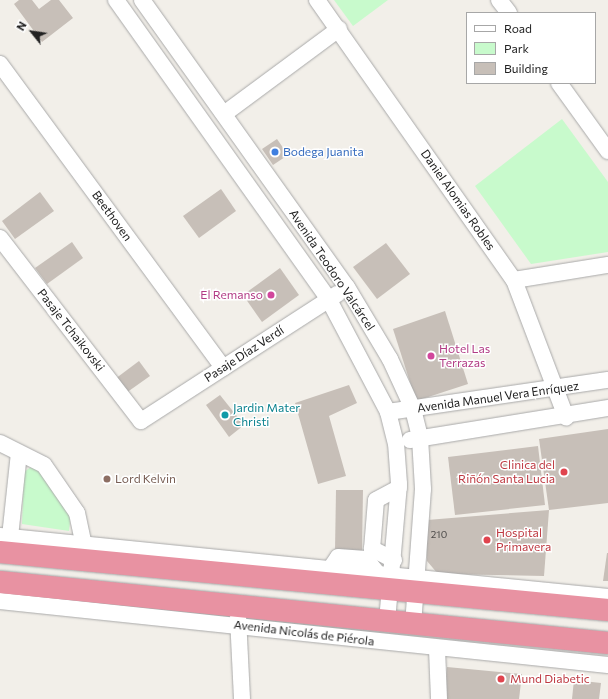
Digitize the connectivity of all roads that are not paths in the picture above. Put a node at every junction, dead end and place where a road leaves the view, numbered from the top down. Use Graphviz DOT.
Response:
graph roads {
  1 [pos="116,0"];
  2 [pos="142,0"];
  3 [pos="318,0"];
  4 [pos="499,0"];
  5 [pos="507,12"];
  6 [pos="339,29"];
  7 [pos="0,64"];
  8 [pos="560,84"];
  9 [pos="224,114"];
  10 [pos="608,151"];
  11 [pos="0,238"];
  12 [pos="608,265"];
  13 [pos="514,280"];
  14 [pos="347,287"];
  15 [pos="328,300"];
  16 [pos="223,368"];
  17 [pos="608,380"];
  18 [pos="559,389"];
  19 [pos="413,408"];
  20 [pos="608,408"];
  21 [pos="388,412"];
  22 [pos="566,417"];
  23 [pos="141,421"];
  24 [pos="420,438"];
  25 [pos="0,443"];
  26 [pos="396,443"];
  27 [pos="19,453"];
  28 [pos="398,488"];
  29 [pos="3,542"];
  30 [pos="84,545"];
  31 [pos="369,554"];
  32 [pos="330,569"];
  33 [pos="388,575"];
  34 [pos="0,582"];
  35 [pos="417,585"];
  36 [pos="608,597"];
  37 [pos="0,601"];
  38 [pos="608,610"];
  39 [pos="238,616"];
  40 [pos="387,621"];
  41 [pos="413,624"];
  42 [pos="608,643"];
  43 [pos="437,649"];
  44 [pos="608,665"];
  45 [pos="242,699"];
  46 [pos="439,699"];
  1 -- 15 [label="street, Avenida Teodoro Valcárcel"];
  2 -- 9 [label="street, Avenida Teodoro Valcárcel"];
  3 -- 6 [label="street, Daniel Alomias Robles"];
  4 -- 5 [label="street"];
  6 -- 9 [label="street"];
  6 -- 13 [label="street, Daniel Alomias Robles"];
  7 -- 16 [label="street, Beethoven"];
  8 -- 10 [label="street"];
  9 -- 14 [label="street, Avenida Teodoro Valcárcel"];
  11 -- 23 [label="street, Pasaje Tchaikovski"];
  12 -- 13 [label="street"];
  13 -- 18 [label="street, Daniel Alomias Robles"];
  14 -- 15 [label="street, Pasaje Díaz Verdí"];
  14 -- 19 [label="street, Avenida Teodoro Valcárcel"];
  15 -- 16 [label="street, Pasaje Díaz Verdí"];
  15 -- 21 [label="street, Avenida Teodoro Valcárcel"];
  16 -- 23 [label="street, Pasaje Díaz Verdí"];
  17 -- 18 [label="street, Avenida Manuel Vera Enríquez"];
  18 -- 19 [label="street, Avenida Manuel Vera Enríquez"];
  18 -- 22 [label="street, Daniel Alomias Robles"];
  19 -- 21 [label="street, Avenida Manuel Vera Enríquez"];
  19 -- 24 [label="street, Avenida Teodoro Valcárcel"];
  20 -- 22 [label="street"];
  21 -- 26 [label="street, Avenida Teodoro Valcárcel"];
  22 -- 24 [label="street"];
  24 -- 26 [label="street"];
  24 -- 35 [label="street, Avenida Teodoro Valcárcel"];
  25 -- 27 [label="street"];
  26 -- 28 [label="street, Avenida Teodoro Valcárcel"];
  27 -- 29 [label="street"];
  27 -- 30 [label="street"];
  28 -- 31 [label="street"];
  28 -- 33 [label="street, Avenida Teodoro Valcárcel"];
  29 -- 30 [label="street"];
  29 -- 33 [label="highway"];
  30 -- 32 [label="street"];
  31 -- 32 [label="street"];
  31 -- 33 [label="street"];
  31 -- 33 [label="street"];
  32 -- 33 [label="street"];
  33 -- 35 [label="highway"];
  33 -- 40 [label="street, Avenida Teodoro Valcárcel"];
  34 -- 39 [label="highway, Avenida Nicolás de Piérola"];
  35 -- 36 [label="street"];
  35 -- 38 [label="highway"];
  35 -- 41 [label="street, Avenida Teodoro Valcárcel"];
  37 -- 39 [label="street, Avenida Nicolás de Piérola"];
  39 -- 40 [label="highway, Avenida Nicolás de Piérola"];
  39 -- 43 [label="street, Avenida Nicolás de Piérola"];
  39 -- 45 [label="street"];
  40 -- 41 [label="highway, Avenida Nicolás de Piérola"];
  41 -- 42 [label="highway, Avenida Nicolás de Piérola"];
  43 -- 44 [label="street, Avenida Nicolás de Piérola"];
  43 -- 46 [label="street"];
}
